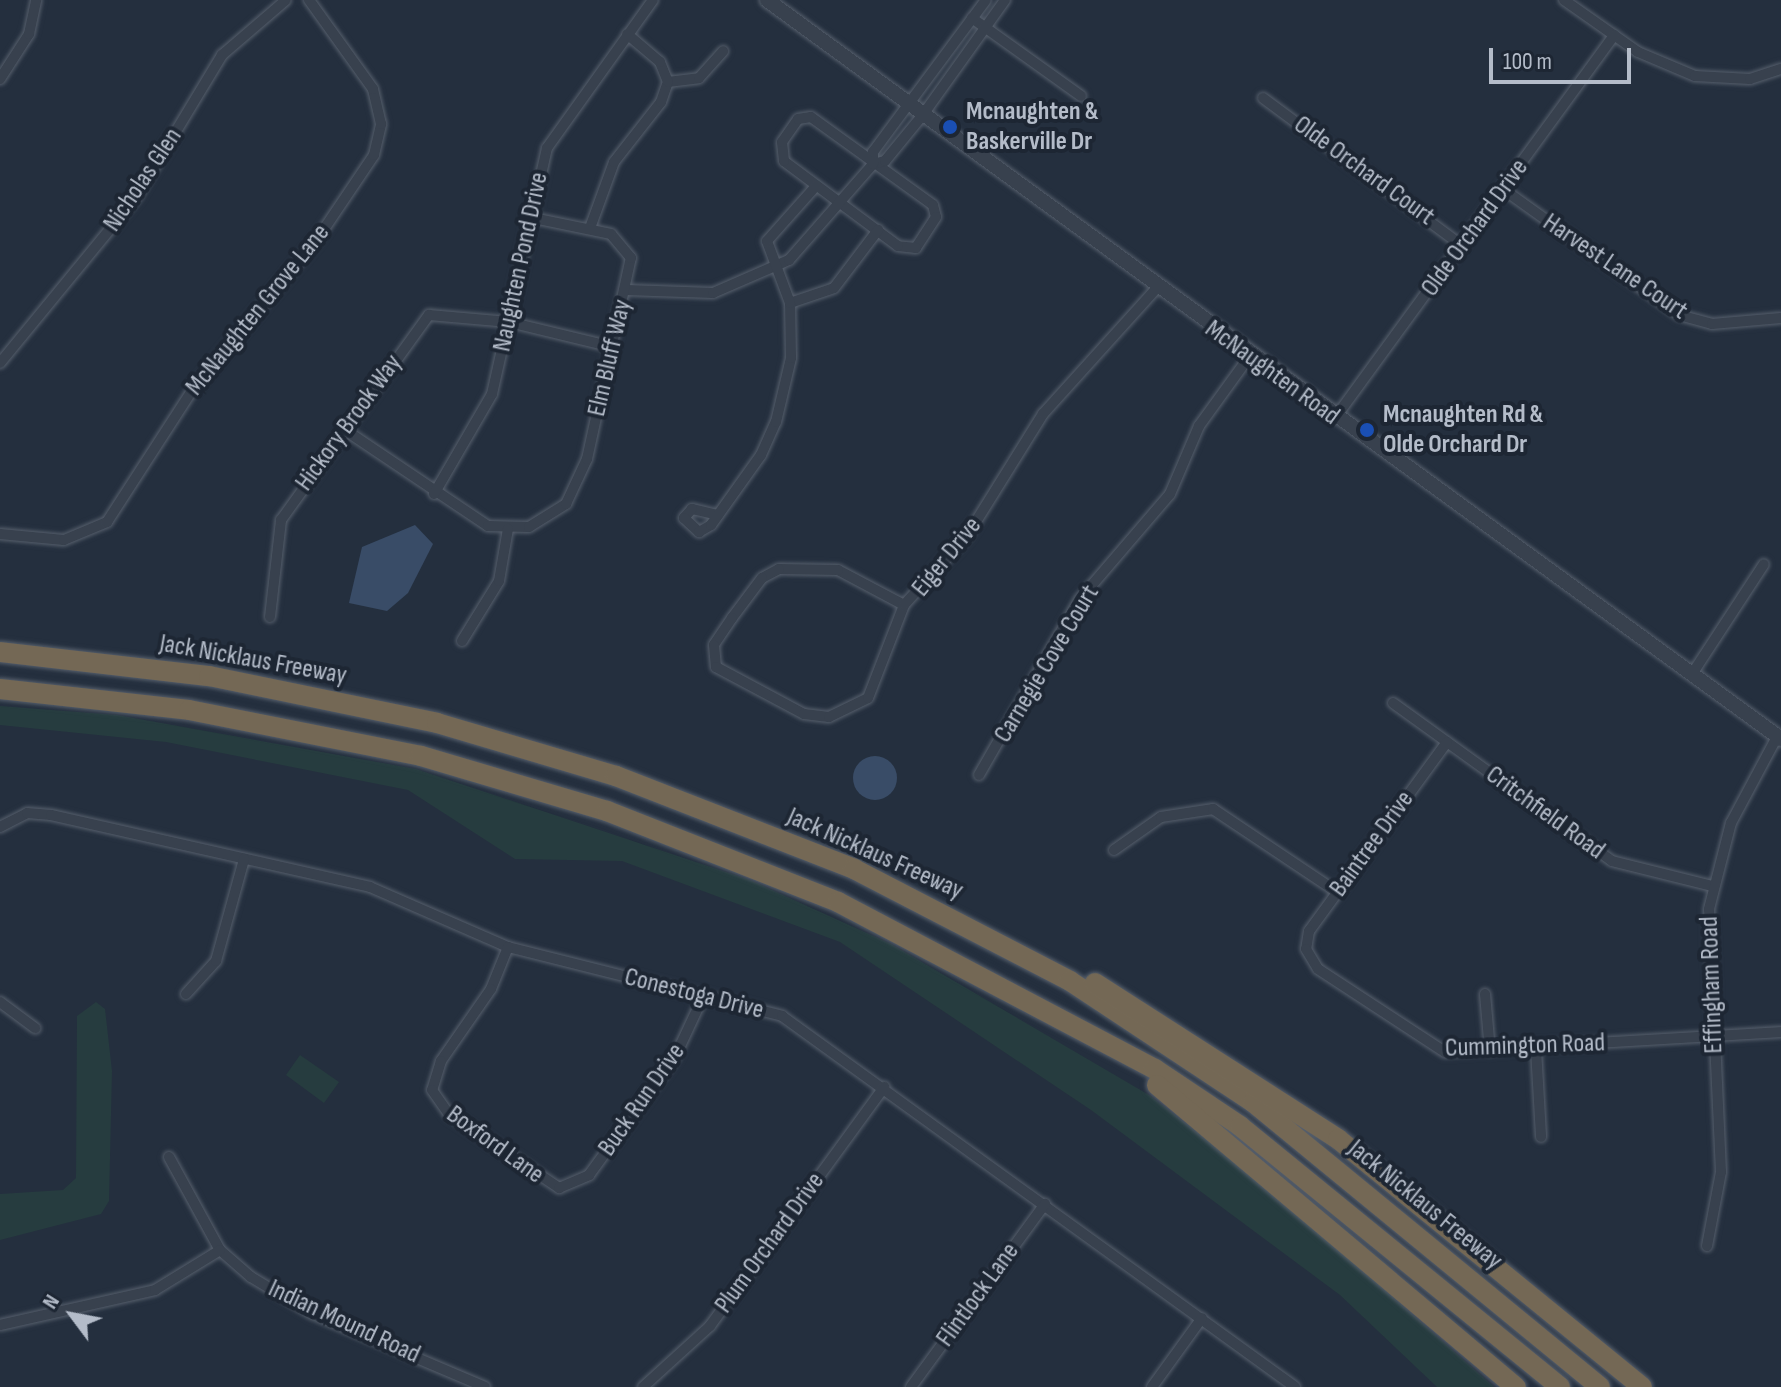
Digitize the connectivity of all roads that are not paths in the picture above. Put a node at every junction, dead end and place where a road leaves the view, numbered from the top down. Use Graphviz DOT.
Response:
graph roads {
  1 [pos="36,0"];
  2 [pos="286,0"];
  3 [pos="309,0"];
  4 [pos="653,0"];
  5 [pos="767,0"];
  6 [pos="986,0"];
  7 [pos="1005,0"];
  8 [pos="1564,0"];
  9 [pos="972,18"];
  10 [pos="986,27"];
  11 [pos="627,34"];
  12 [pos="1614,35"];
  13 [pos="723,51"];
  14 [pos="1781,69"];
  15 [pos="0,79"];
  16 [pos="668,82"];
  17 [pos="1081,96"];
  18 [pos="1263,98"];
  19 [pos="909,107"];
  20 [pos="922,116"];
  21 [pos="873,164"];
  22 [pos="816,186"];
  23 [pos="1503,189"];
  24 [pos="841,202"];
  25 [pos="528,217"];
  26 [pos="590,228"];
  27 [pos="878,230"];
  28 [pos="1462,246"];
  29 [pos="779,268"];
  30 [pos="1156,289"];
  31 [pos="626,290"];
  32 [pos="790,303"];
  33 [pos="1781,318"];
  34 [pos="509,322"];
  35 [pos="612,347"];
  36 [pos="1249,357"];
  37 [pos="0,363"];
  38 [pos="1334,419"];
  39 [pos="345,430"];
  40 [pos="434,494"];
  41 [pos="718,515"];
  42 [pos="508,529"];
  43 [pos="0,534"];
  44 [pos="1764,564"];
  45 [pos="904,605"];
  46 [pos="270,617"];
  47 [pos="462,641"];
  48 [pos="0,652"];
  49 [pos="1692,674"];
  50 [pos="0,689"];
  51 [pos="1393,703"];
  52 [pos="1779,738"];
  53 [pos="1447,742"];
  54 [pos="979,775"];
  55 [pos="0,827"];
  56 [pos="1114,850"];
  57 [pos="244,859"];
  58 [pos="1712,886"];
  59 [pos="1337,892"];
  60 [pos="508,947"];
  61 [pos="1306,949"];
  62 [pos="1025,956"];
  63 [pos="186,994"];
  64 [pos="1485,994"];
  65 [pos="702,999"];
  66 [pos="0,1002"];
  67 [pos="1047,1012"];
  68 [pos="35,1028"];
  69 [pos="1781,1032"];
  70 [pos="1713,1037"];
  71 [pos="1536,1049"];
  72 [pos="1490,1051"];
  73 [pos="884,1087"];
  74 [pos="1541,1137"];
  75 [pos="169,1157"];
  76 [pos="567,1188"];
  77 [pos="1045,1204"];
  78 [pos="1707,1246"];
  79 [pos="220,1250"];
  80 [pos="1202,1318"];
  81 [pos="0,1325"];
  82 [pos="1606,1356"];
  83 [pos="485,1387"];
  84 [pos="643,1387"];
  85 [pos="911,1387"];
  86 [pos="1152,1387"];
  87 [pos="1295,1387"];
  88 [pos="1516,1387"];
  89 [pos="1560,1387"];
  90 [pos="1600,1387"];
  91 [pos="1642,1387"];
  92 [pos="1659,1387"];
  1 -- 15 [label="street"];
  2 -- 37 [label="street, Nicholas Glen"];
  3 -- 43 [label="street, McNaughten Grove Lane"];
  4 -- 11 [label="street, Naughten Pond Drive"];
  5 -- 19 [label="street, McNaughten Road"];
  6 -- 9 [label="street"];
  7 -- 10 [label="street"];
  8 -- 12 [label="street"];
  9 -- 10 [label="street"];
  9 -- 19 [label="street"];
  10 -- 17 [label="street"];
  10 -- 20 [label="street"];
  11 -- 16 [label="street"];
  11 -- 25 [label="street, Naughten Pond Drive"];
  12 -- 14 [label="street"];
  12 -- 23 [label="street, Olde Orchard Drive"];
  13 -- 16 [label="street"];
  16 -- 26 [label="street"];
  18 -- 28 [label="street, Olde Orchard Court"];
  19 -- 20 [label="street, McNaughten Road"];
  19 -- 21 [label="street"];
  20 -- 21 [label="street"];
  20 -- 30 [label="street, McNaughten Road"];
  21 -- 22 [label="street"];
  21 -- 24 [label="street"];
  21 -- 27 [label="street"];
  22 -- 24 [label="street"];
  22 -- 29 [label="street"];
  23 -- 28 [label="street, Olde Orchard Drive"];
  23 -- 33 [label="street, Harvest Lane Court"];
  24 -- 27 [label="street"];
  24 -- 29 [label="street"];
  25 -- 26 [label="street, Elm Bluff Way"];
  25 -- 34 [label="street, Naughten Pond Drive"];
  26 -- 31 [label="street, Elm Bluff Way"];
  27 -- 32 [label="street"];
  28 -- 38 [label="street, Olde Orchard Drive"];
  29 -- 31 [label="street"];
  29 -- 32 [label="street"];
  30 -- 36 [label="street, McNaughten Road"];
  30 -- 45 [label="street, Eiger Drive"];
  31 -- 35 [label="street, Elm Bluff Way"];
  32 -- 41 [label="street"];
  34 -- 35 [label="street"];
  34 -- 39 [label="street, Hickory Brook Way"];
  34 -- 40 [label="street, Naughten Pond Drive"];
  35 -- 42 [label="street, Elm Bluff Way"];
  36 -- 38 [label="street, McNaughten Road"];
  36 -- 54 [label="street, Carnegie Cove Court"];
  38 -- 49 [label="street, McNaughten Road"];
  39 -- 40 [label="street"];
  39 -- 46 [label="street, Hickory Brook Way"];
  40 -- 42 [label="street"];
  42 -- 47 [label="street"];
  44 -- 49 [label="street"];
  45 -- 45 [label="street, Eiger Drive"];
  48 -- 62 [label="highway, Jack Nicklaus Freeway"];
  49 -- 52 [label="street, McNaughten Road"];
  50 -- 67 [label="highway, Jack Nicklaus Freeway"];
  51 -- 53 [label="street, Critchfield Road"];
  52 -- 58 [label="street, Effingham Road"];
  53 -- 58 [label="street, Critchfield Road"];
  53 -- 59 [label="street, Baintree Drive"];
  55 -- 57 [label="street, Conestoga Drive"];
  56 -- 59 [label="street"];
  57 -- 60 [label="street, Conestoga Drive"];
  57 -- 63 [label="street"];
  58 -- 70 [label="street, Effingham Road"];
  59 -- 61 [label="street, Baintree Drive"];
  60 -- 65 [label="street, Conestoga Drive"];
  60 -- 76 [label="street, Boxford Lane"];
  61 -- 72 [label="street, Cummington Road"];
  62 -- 82 [label="highway"];
  62 -- 90 [label="highway, Jack Nicklaus Freeway"];
  64 -- 72 [label="street"];
  65 -- 73 [label="street, Conestoga Drive"];
  65 -- 76 [label="street, Buck Run Drive"];
  66 -- 68 [label="street"];
  67 -- 88 [label="highway"];
  67 -- 89 [label="highway, Jack Nicklaus Freeway"];
  69 -- 70 [label="street, Cummington Road"];
  70 -- 71 [label="street, Cummington Road"];
  70 -- 78 [label="street, Effingham Road"];
  71 -- 72 [label="street, Cummington Road"];
  71 -- 74 [label="street"];
  73 -- 77 [label="street, Conestoga Drive"];
  73 -- 84 [label="street, Plum Orchard Drive"];
  75 -- 79 [label="street, Indian Mound Road"];
  77 -- 80 [label="street, Conestoga Drive"];
  77 -- 85 [label="street, Flintlock Lane"];
  79 -- 81 [label="street"];
  79 -- 83 [label="street, Indian Mound Road"];
  80 -- 86 [label="street"];
  80 -- 87 [label="street, Conestoga Drive"];
  82 -- 91 [label="highway"];
  82 -- 92 [label="highway"];
}
